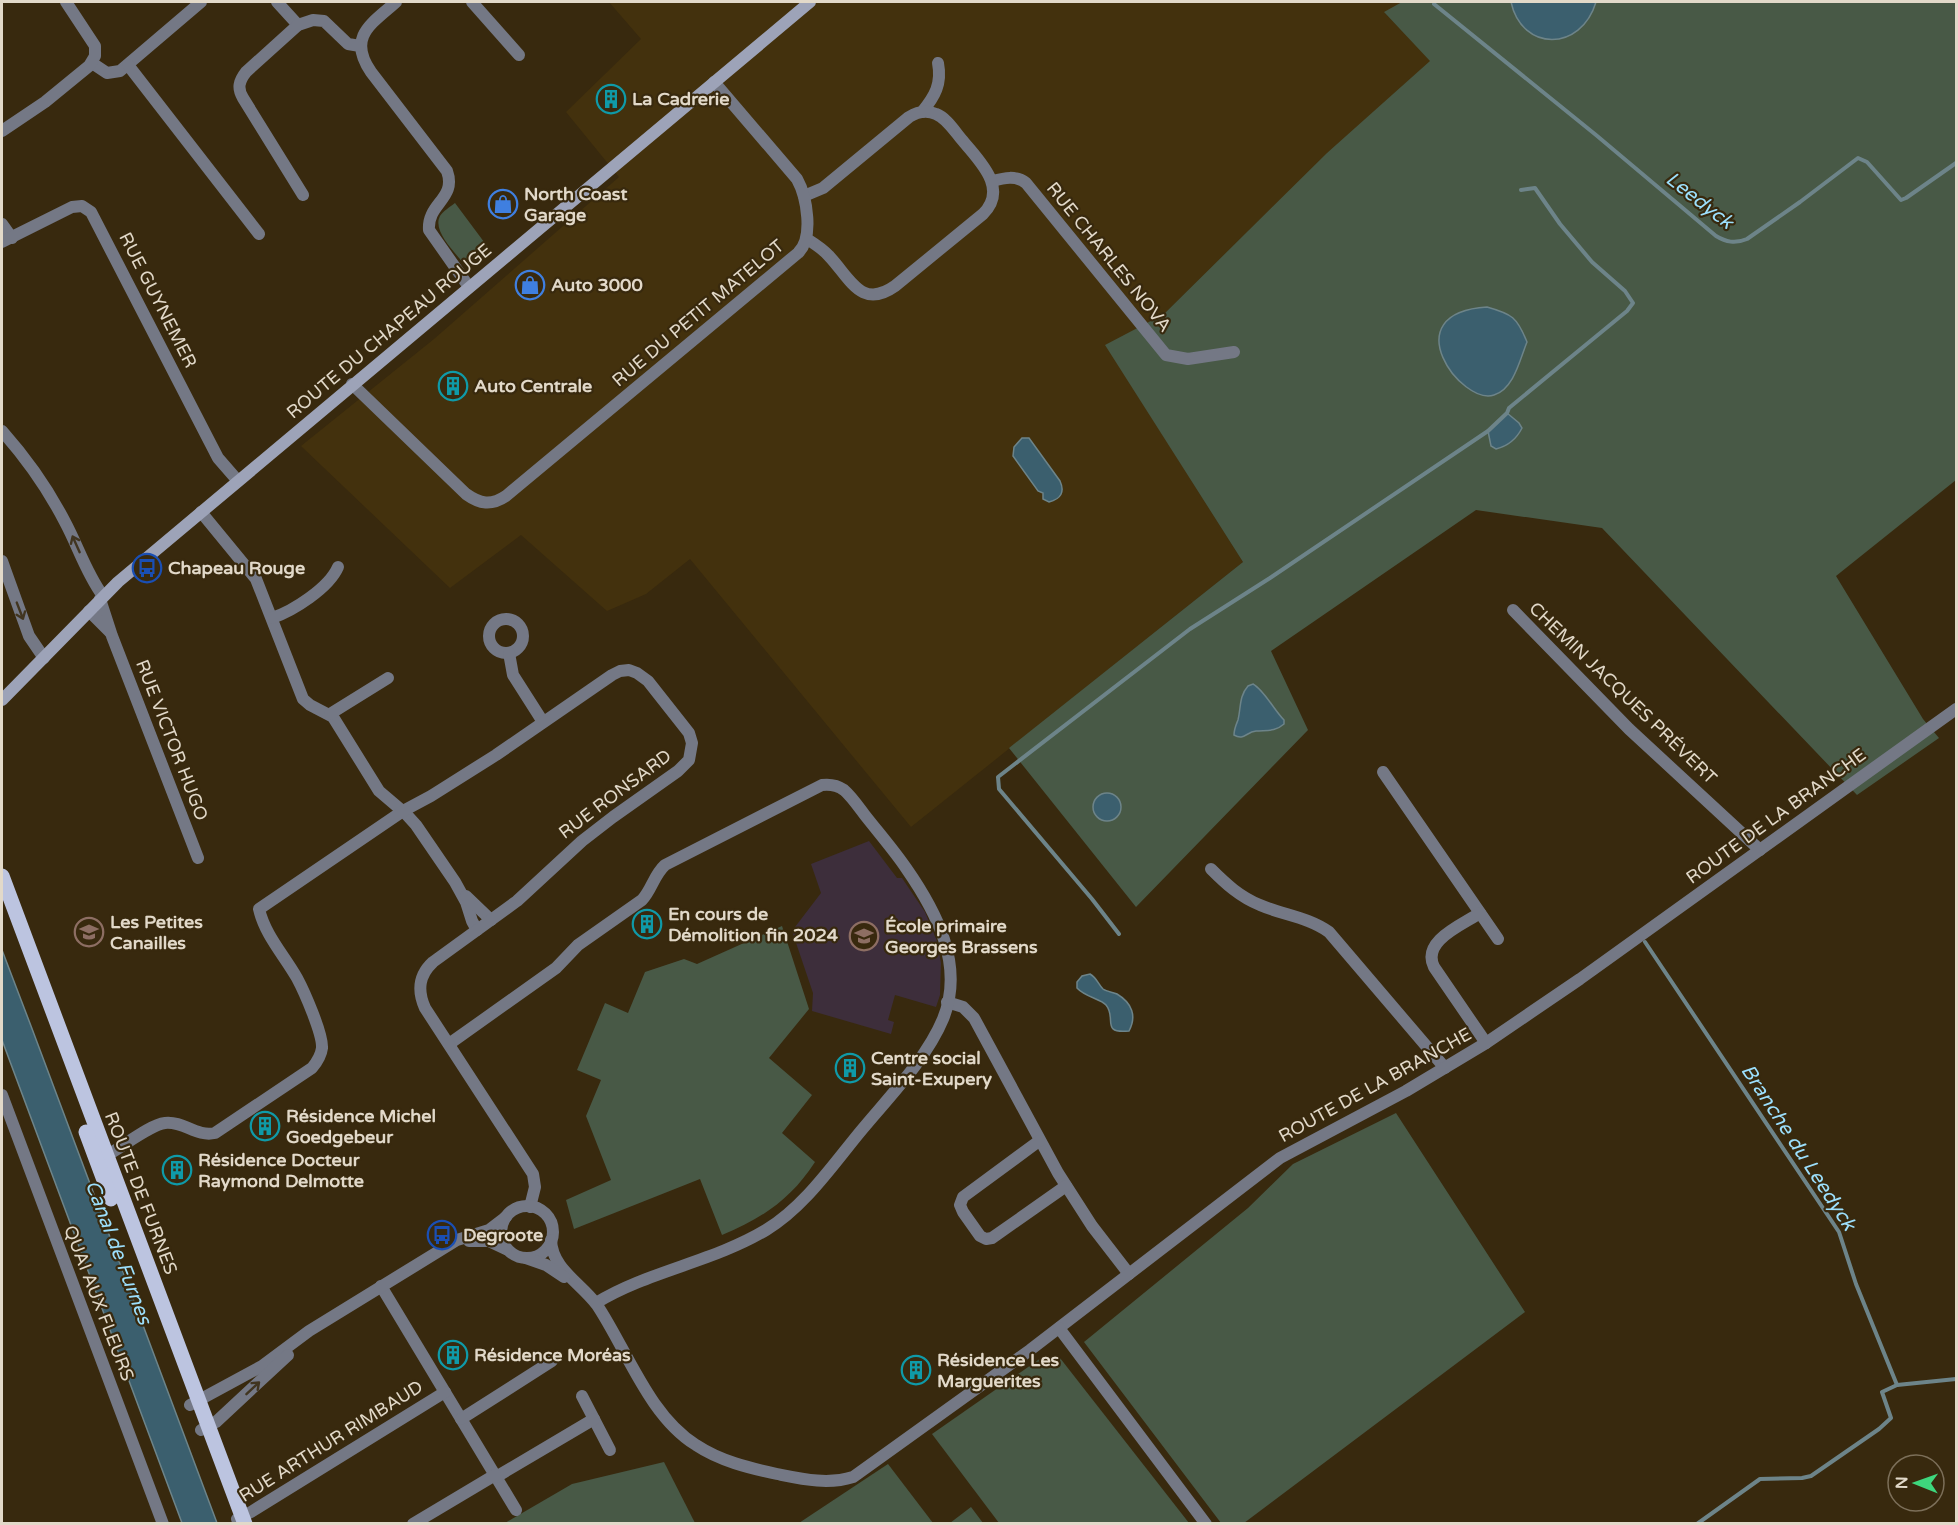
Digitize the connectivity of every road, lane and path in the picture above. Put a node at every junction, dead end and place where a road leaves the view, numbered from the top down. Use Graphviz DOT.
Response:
graph roads {
  1 [pos="66,2"];
  2 [pos="201,2"];
  3 [pos="277,2"];
  4 [pos="396,2"];
  5 [pos="472,2"];
  6 [pos="810,2"];
  7 [pos="298,25"];
  8 [pos="360,46"];
  9 [pos="519,55"];
  10 [pos="92,63"];
  11 [pos="938,63"];
  12 [pos="128,65"];
  13 [pos="714,82"];
  14 [pos="922,112"];
  15 [pos="2,131"];
  16 [pos="992,181"];
  17 [pos="303,195"];
  18 [pos="804,196"];
  19 [pos="2,224"];
  20 [pos="258,234"];
  21 [pos="807,239"];
  22 [pos="7,240"];
  23 [pos="469,287"];
  24 [pos="1233,352"];
  25 [pos="352,384"];
  26 [pos="2,430"];
  27 [pos="238,481"];
  28 [pos="201,512"];
  29 [pos="2,561"];
  30 [pos="338,567"];
  31 [pos="102,597"];
  32 [pos="1513,610"];
  33 [pos="89,611"];
  34 [pos="272,618"];
  35 [pos="112,636"];
  36 [pos="509,653"];
  37 [pos="44,658"];
  38 [pos="388,678"];
  39 [pos="2,700"];
  40 [pos="1956,709"];
  41 [pos="330,714"];
  42 [pos="543,722"];
  43 [pos="1383,772"];
  44 [pos="403,811"];
  45 [pos="1760,850"];
  46 [pos="198,858"];
  47 [pos="1211,869"];
  48 [pos="2,876"];
  49 [pos="455,882"];
  50 [pos="2,904"];
  51 [pos="1480,913"];
  52 [pos="491,920"];
  53 [pos="477,930"];
  54 [pos="1498,939"];
  55 [pos="948,1002"];
  56 [pos="1486,1043"];
  57 [pos="449,1044"];
  58 [pos="1445,1068"];
  59 [pos="2,1095"];
  60 [pos="1039,1141"];
  61 [pos="102,1158"];
  62 [pos="1066,1186"];
  63 [pos="530,1207"];
  64 [pos="506,1217"];
  65 [pos="551,1240"];
  66 [pos="447,1246"];
  67 [pos="508,1250"];
  68 [pos="524,1258"];
  69 [pos="1129,1274"];
  70 [pos="381,1286"];
  71 [pos="592,1299"];
  72 [pos="321,1324"];
  73 [pos="1059,1328"];
  74 [pos="552,1362"];
  75 [pos="445,1392"];
  76 [pos="582,1396"];
  77 [pos="194,1403"];
  78 [pos="461,1419"];
  79 [pos="594,1419"];
  80 [pos="205,1428"];
  81 [pos="610,1450"];
  82 [pos="495,1476"];
  83 [pos="516,1510"];
  84 [pos="240,1521"];
  85 [pos="163,1524"];
  86 [pos="413,1524"];
  87 [pos="1206,1524"];
  1 -- 10 [label="street"];
  2 -- 12 [label="street"];
  3 -- 7 [label="street"];
  4 -- 8 [label="street"];
  5 -- 9 [label="street"];
  6 -- 13 [label="street, ROUTE DU CHAPEAU ROUGE"];
  7 -- 8 [label="street"];
  7 -- 17 [label="street"];
  8 -- 23 [label="street"];
  10 -- 12 [label="street"];
  10 -- 15 [label="street"];
  11 -- 14 [label="street"];
  12 -- 20 [label="street"];
  13 -- 18 [label="street, RUE DU PETIT MATELOT"];
  13 -- 23 [label="street, ROUTE DU CHAPEAU ROUGE"];
  14 -- 16 [label="street"];
  14 -- 18 [label="street"];
  16 -- 21 [label="street"];
  16 -- 24 [label="street, RUE CHARLES NOVA"];
  18 -- 21 [label="street, RUE DU PETIT MATELOT"];
  19 -- 22 [label="street"];
  21 -- 25 [label="street, RUE DU PETIT MATELOT"];
  22 -- 27 [label="street, RUE GUYNEMER"];
  23 -- 25 [label="street, ROUTE DU CHAPEAU ROUGE"];
  25 -- 27 [label="street, ROUTE DU CHAPEAU ROUGE"];
  31 -- 26 [label="street, RUE VICTOR HUGO, one-way"];
  27 -- 28 [label="street, ROUTE DU CHAPEAU ROUGE"];
  28 -- 31 [label="street, ROUTE DU CHAPEAU ROUGE"];
  28 -- 34 [label="street"];
  29 -- 37 [label="street, one-way"];
  30 -- 34 [label="street"];
  31 -- 33 [label="street, ROUTE DU CHAPEAU ROUGE"];
  31 -- 35 [label="street, RUE VICTOR HUGO"];
  32 -- 45 [label="street, CHEMIN JACQUES PRÉVERT"];
  33 -- 35 [label="street, RUE VICTOR HUGO"];
  33 -- 37 [label="street, ROUTE DU CHAPEAU ROUGE"];
  34 -- 41 [label="street"];
  35 -- 46 [label="street, RUE VICTOR HUGO"];
  36 -- 42 [label="street"];
  37 -- 39 [label="street, ROUTE DU CHAPEAU ROUGE"];
  38 -- 41 [label="street"];
  40 -- 45 [label="street, ROUTE DE LA BRANCHE"];
  41 -- 44 [label="street"];
  42 -- 44 [label="street, RUE RONSARD"];
  42 -- 52 [label="street, RUE RONSARD"];
  43 -- 51 [label="street"];
  44 -- 49 [label="street"];
  44 -- 61 [label="street, RUE RONSARD"];
  45 -- 56 [label="street, ROUTE DE LA BRANCHE"];
  47 -- 58 [label="street"];
  48 -- 61 [label="main road, ROUTE DE FURNES"];
  49 -- 52 [label="street"];
  49 -- 53 [label="street"];
  50 -- 61 [label="main road, ROUTE DE FURNES"];
  51 -- 54 [label="street"];
  51 -- 56 [label="street"];
  52 -- 53 [label="street, RUE RONSARD"];
  53 -- 57 [label="street, RUE RONSARD"];
  55 -- 57 [label="street"];
  55 -- 60 [label="street"];
  55 -- 71 [label="street"];
  56 -- 58 [label="street, ROUTE DE LA BRANCHE"];
  57 -- 63 [label="street, RUE RONSARD"];
  58 -- 69 [label="street, ROUTE DE LA BRANCHE"];
  59 -- 85 [label="street, QUAI AUX FLEURS"];
  60 -- 62 [label="street"];
  60 -- 62 [label="street"];
  61 -- 77 [label="main road, ROUTE DE FURNES"];
  62 -- 69 [label="street"];
  63 -- 64 [label="street"];
  63 -- 65 [label="street"];
  64 -- 66 [label="street"];
  64 -- 67 [label="street"];
  65 -- 68 [label="street"];
  65 -- 71 [label="street"];
  66 -- 67 [label="street"];
  66 -- 70 [label="street"];
  67 -- 68 [label="street"];
  68 -- 71 [label="street"];
  69 -- 73 [label="street, ROUTE DE LA BRANCHE"];
  70 -- 72 [label="street"];
  70 -- 75 [label="street"];
  71 -- 73 [label="street, ROUTE DE LA BRANCHE"];
  72 -- 77 [label="street"];
  80 -- 72 [label="street, one-way"];
  73 -- 87 [label="street"];
  74 -- 78 [label="street"];
  75 -- 78 [label="street"];
  75 -- 84 [label="street, RUE ARTHUR RIMBAUD"];
  76 -- 79 [label="street"];
  77 -- 80 [label="main road, ROUTE DE FURNES"];
  78 -- 82 [label="street"];
  79 -- 81 [label="street"];
  79 -- 82 [label="street"];
  80 -- 84 [label="main road, ROUTE DE FURNES"];
  82 -- 83 [label="street"];
  82 -- 86 [label="street"];
}
